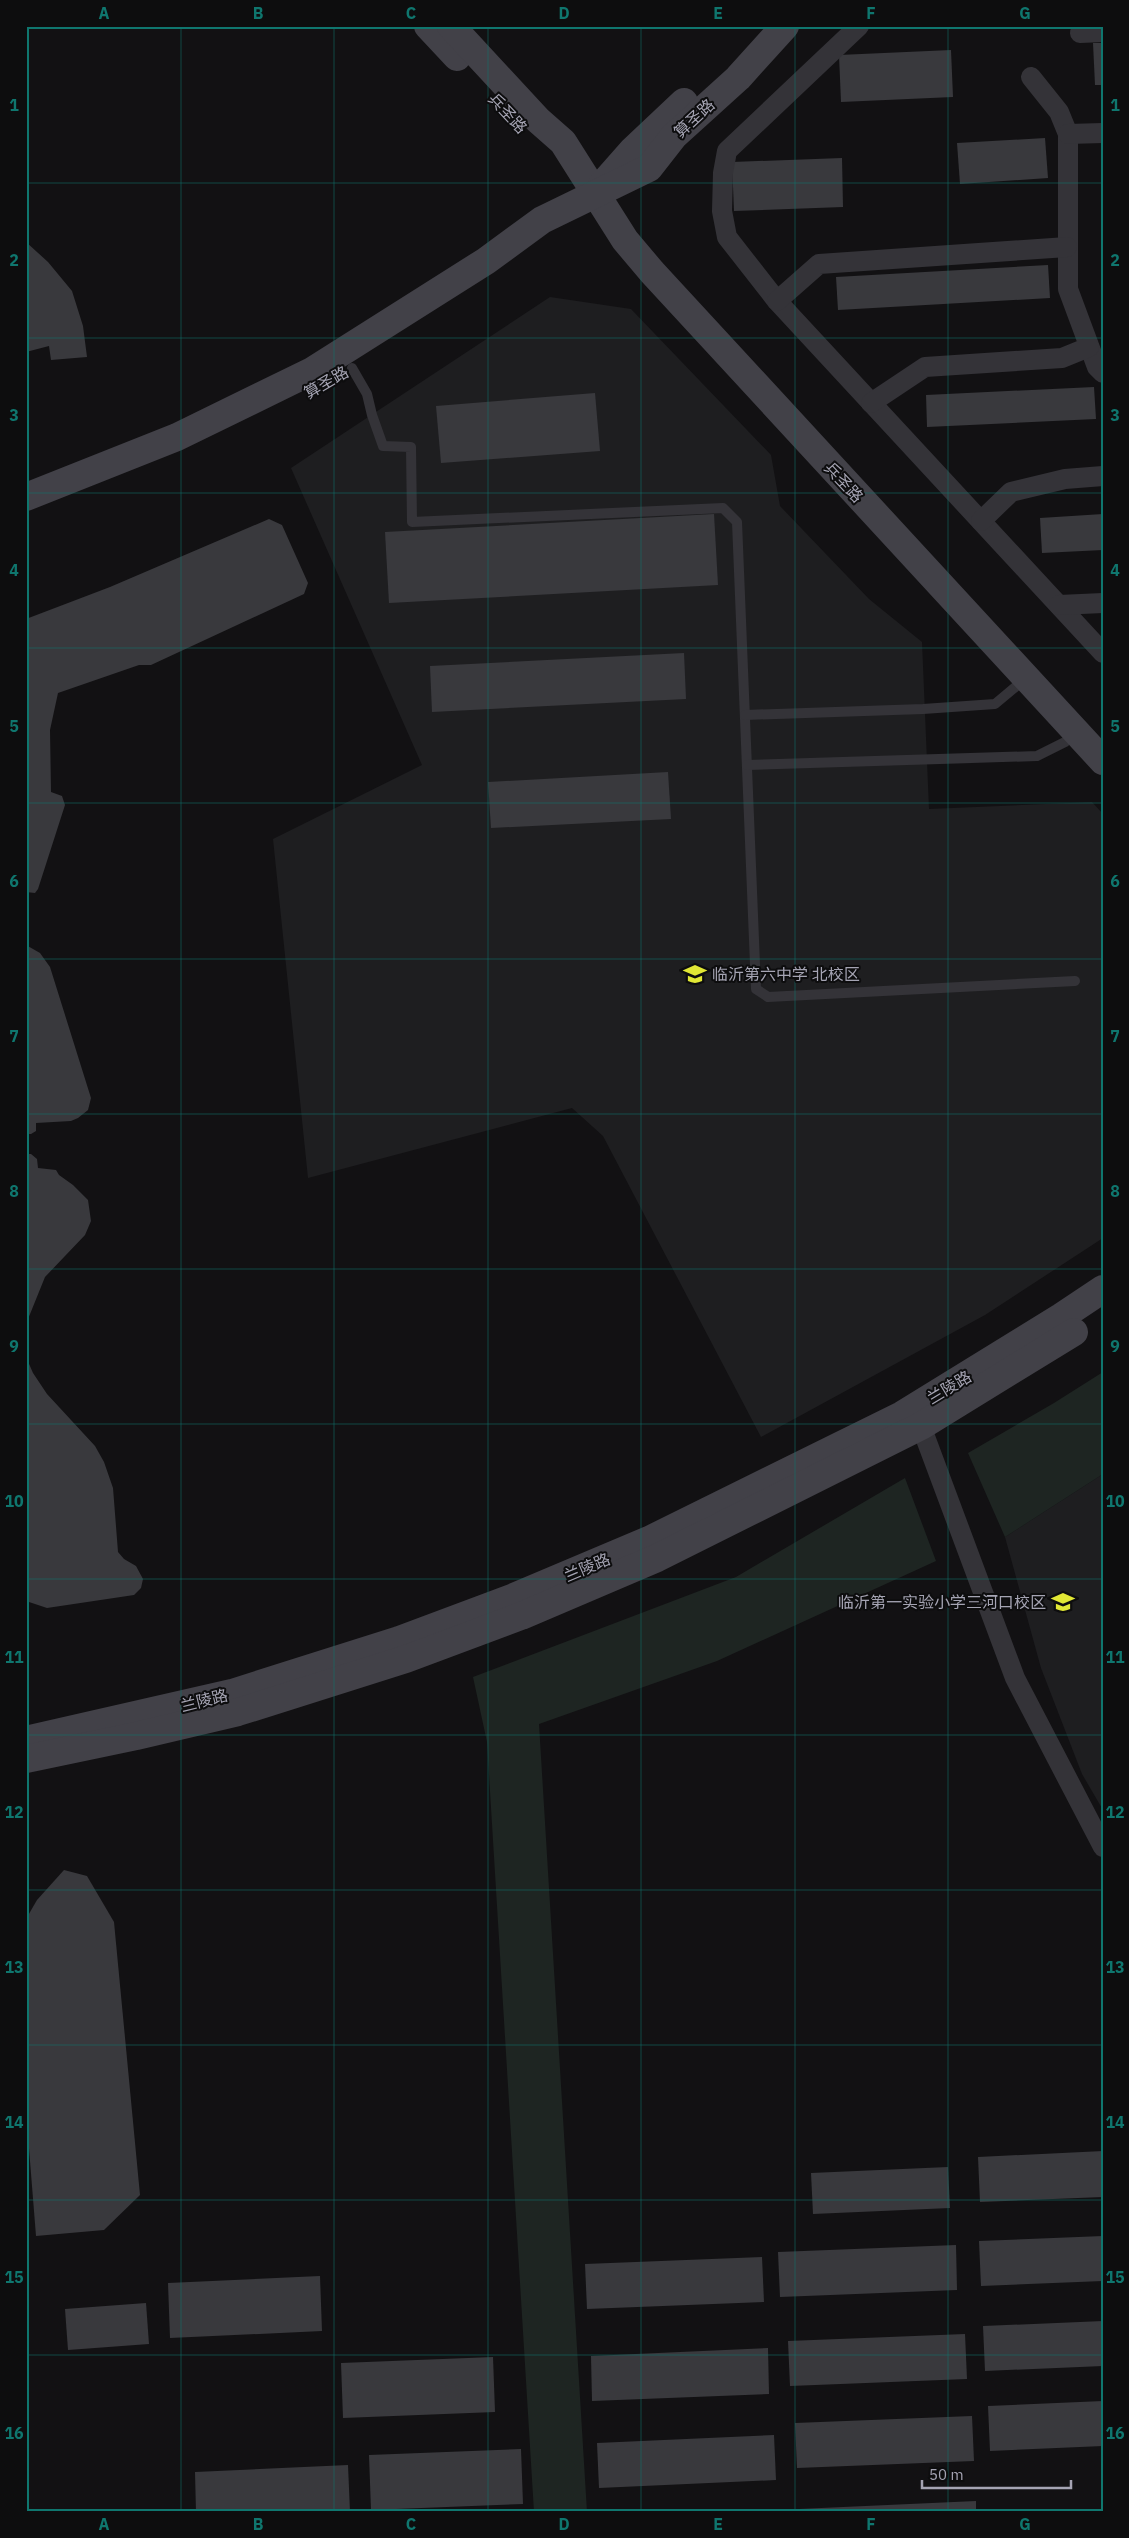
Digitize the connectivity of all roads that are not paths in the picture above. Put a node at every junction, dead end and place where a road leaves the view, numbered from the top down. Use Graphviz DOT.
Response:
graph roads {
  1 [pos="428,26"];
  2 [pos="451,26"];
  3 [pos="761,26"];
  4 [pos="786,26"];
  5 [pos="860,26"];
  6 [pos="1103,32"];
  7 [pos="1080,33"];
  8 [pos="1031,77"];
  9 [pos="1103,133"];
  10 [pos="1068,134"];
  11 [pos="594,194"];
  12 [pos="1067,247"];
  13 [pos="777,301"];
  14 [pos="1089,346"];
  15 [pos="352,368"];
  16 [pos="1103,373"];
  17 [pos="872,402"];
  18 [pos="1103,476"];
  19 [pos="26,497"];
  20 [pos="26,516"];
  21 [pos="981,521"];
  22 [pos="1103,603"];
  23 [pos="1058,605"];
  24 [pos="1103,652"];
  25 [pos="1025,678"];
  26 [pos="745,715"];
  27 [pos="1076,732"];
  28 [pos="1103,737"];
  29 [pos="1103,761"];
  30 [pos="747,766"];
  31 [pos="1075,981"];
  32 [pos="1103,1288"];
  33 [pos="1103,1312"];
  34 [pos="921,1426"];
  35 [pos="26,1740"];
  36 [pos="26,1759"];
  37 [pos="1103,1847"];
  1 -- 11 [label="main road, 兵圣路"];
  2 -- 11 [label="main road, 兵圣路"];
  3 -- 11 [label="main road, 算圣路"];
  4 -- 11 [label="main road, 算圣路"];
  5 -- 13 [label="street"];
  6 -- 7 [label="street"];
  8 -- 10 [label="street"];
  9 -- 10 [label="street"];
  10 -- 12 [label="street"];
  11 -- 15 [label="main road, 算圣路"];
  11 -- 19 [label="main road, 算圣路"];
  11 -- 25 [label="main road, 兵圣路"];
  11 -- 28 [label="main road, 兵圣路"];
  12 -- 13 [label="street"];
  12 -- 14 [label="street"];
  13 -- 17 [label="street"];
  14 -- 16 [label="street"];
  14 -- 17 [label="street"];
  15 -- 20 [label="main road, 算圣路"];
  15 -- 26 [label="lane"];
  17 -- 21 [label="street"];
  18 -- 21 [label="street"];
  21 -- 23 [label="street"];
  22 -- 23 [label="street"];
  23 -- 24 [label="street"];
  25 -- 26 [label="lane"];
  25 -- 27 [label="main road, 兵圣路"];
  26 -- 30 [label="lane"];
  27 -- 29 [label="main road, 兵圣路"];
  27 -- 30 [label="lane"];
  30 -- 31 [label="lane"];
  32 -- 35 [label="main road, 兰陵路"];
  33 -- 34 [label="main road, 兰陵路"];
  34 -- 36 [label="main road, 兰陵路"];
  34 -- 37 [label="street"];
}
